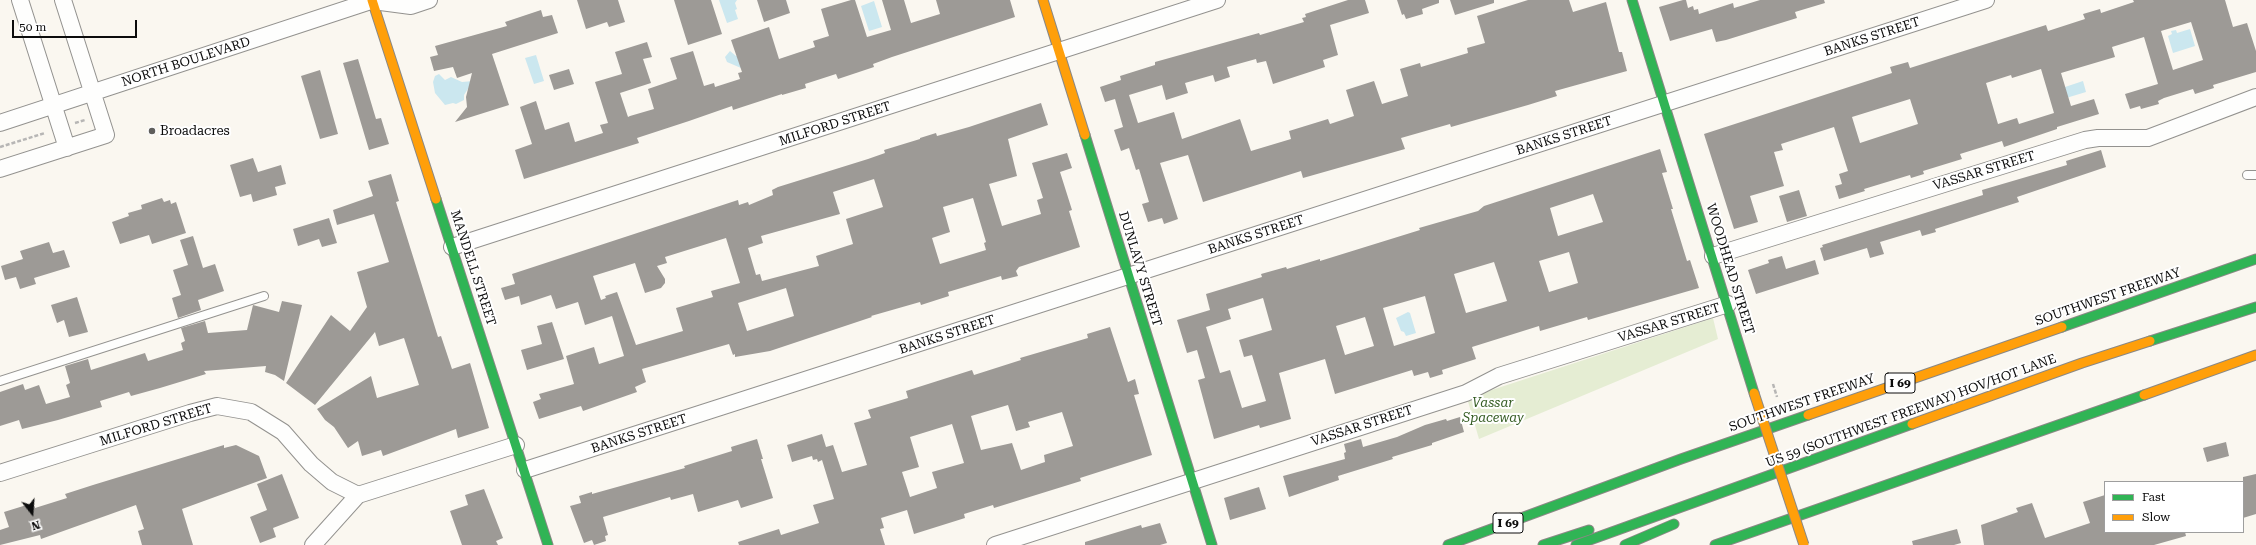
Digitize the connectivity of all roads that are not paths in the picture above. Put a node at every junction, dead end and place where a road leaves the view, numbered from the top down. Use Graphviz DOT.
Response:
graph roads {
  1 [pos="20,0"];
  2 [pos="63,0"];
  3 [pos="373,0"];
  4 [pos="429,0"];
  5 [pos="1043,0"];
  6 [pos="1218,0"];
  7 [pos="1632,0"];
  8 [pos="1986,0"];
  9 [pos="1059,51"];
  10 [pos="92,93"];
  11 [pos="2256,97"];
  12 [pos="1664,104"];
  13 [pos="54,106"];
  14 [pos="0,123"];
  15 [pos="67,148"];
  16 [pos="0,169"];
  17 [pos="2256,175"];
  18 [pos="2247,176"];
  19 [pos="452,247"];
  20 [pos="1713,256"];
  21 [pos="2256,259"];
  22 [pos="1129,276"];
  23 [pos="264,296"];
  24 [pos="1728,304"];
  25 [pos="2256,307"];
  26 [pos="2256,355"];
  27 [pos="0,381"];
  28 [pos="1891,433"];
  29 [pos="516,445"];
  30 [pos="525,470"];
  31 [pos="0,473"];
  32 [pos="1193,481"];
  33 [pos="1747,494"];
  34 [pos="358,495"];
  35 [pos="1683,521"];
  36 [pos="313,545"];
  37 [pos="548,545"];
  38 [pos="995,545"];
  39 [pos="1212,545"];
  40 [pos="1448,545"];
  41 [pos="1543,545"];
  42 [pos="1576,545"];
  43 [pos="1625,545"];
  44 [pos="1715,545"];
  45 [pos="1804,545"];
  1 -- 13 [label="street"];
  2 -- 10 [label="street"];
  3 -- 4 [label="street, NORTH BOULEVARD"];
  3 -- 10 [label="street, NORTH BOULEVARD"];
  3 -- 19 [label="main road, MANDELL STREET"];
  5 -- 9 [label="main road, DUNLAVY STREET"];
  6 -- 9 [label="street, MILFORD STREET"];
  7 -- 12 [label="main road, WOODHEAD STREET"];
  8 -- 12 [label="street, BANKS STREET"];
  9 -- 19 [label="street, MILFORD STREET"];
  9 -- 22 [label="main road, DUNLAVY STREET"];
  10 -- 13 [label="street, NORTH BOULEVARD"];
  10 -- 15 [label="street"];
  11 -- 20 [label="street, VASSAR STREET"];
  12 -- 20 [label="main road, WOODHEAD STREET"];
  12 -- 22 [label="street, BANKS STREET"];
  13 -- 14 [label="street, NORTH BOULEVARD"];
  13 -- 15 [label="street"];
  15 -- 16 [label="street"];
  17 -- 18 [label="lane"];
  19 -- 29 [label="main road, MANDELL STREET"];
  20 -- 24 [label="main road, WOODHEAD STREET"];
  21 -- 40 [label="main road, SOUTHWEST FREEWAY / I 69"];
  22 -- 30 [label="street, BANKS STREET"];
  22 -- 32 [label="main road, DUNLAVY STREET"];
  23 -- 27 [label="lane"];
  24 -- 32 [label="street, VASSAR STREET"];
  24 -- 45 [label="main road, WOODHEAD STREET, bridge"];
  25 -- 28 [label="main road, US 59 (SOUTHWEST FREEWAY) HOV/HOT LANE"];
  26 -- 44 [label="main road"];
  28 -- 33 [label="main road"];
  28 -- 41 [label="main road"];
  28 -- 42 [label="main road, US 59 (SOUTHWEST FREEWAY) HOV/HOT LANE"];
  29 -- 30 [label="main road, MANDELL STREET"];
  29 -- 34 [label="street"];
  30 -- 37 [label="main road, MANDELL STREET"];
  31 -- 34 [label="street, MILFORD STREET"];
  32 -- 38 [label="street, VASSAR STREET"];
  32 -- 39 [label="main road, DUNLAVY STREET"];
  34 -- 36 [label="street"];
  35 -- 43 [label="main road"];
}
